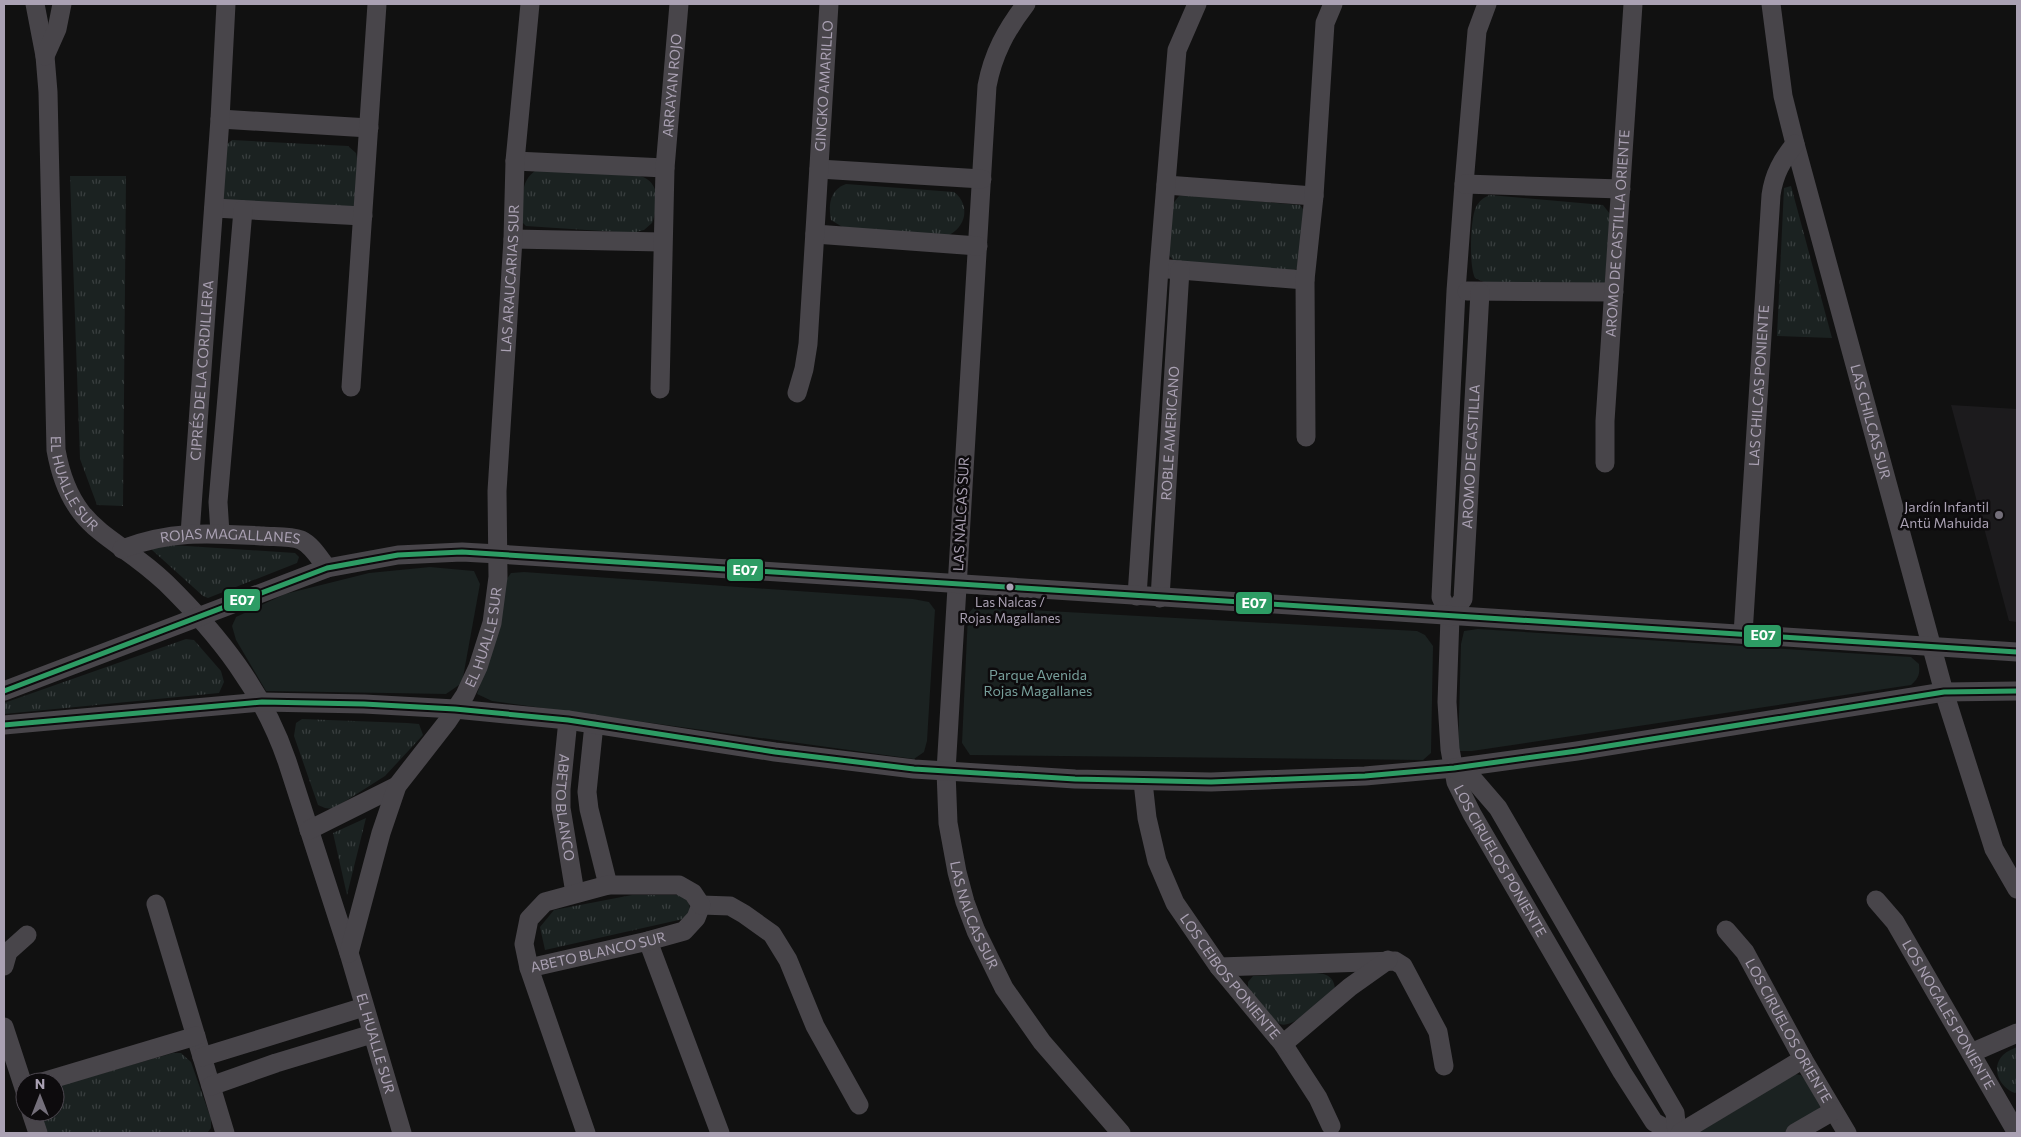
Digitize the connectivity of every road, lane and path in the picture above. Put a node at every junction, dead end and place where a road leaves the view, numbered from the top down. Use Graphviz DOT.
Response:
graph roads {
  1 [pos="35,4"];
  2 [pos="62,4"];
  3 [pos="226,4"];
  4 [pos="377,4"];
  5 [pos="530,4"];
  6 [pos="679,4"];
  7 [pos="829,4"];
  8 [pos="1026,4"];
  9 [pos="1197,4"];
  10 [pos="1333,4"];
  11 [pos="1487,4"];
  12 [pos="1633,4"];
  13 [pos="1771,4"];
  14 [pos="44,56"];
  15 [pos="220,119"];
  16 [pos="369,128"];
  17 [pos="1795,144"];
  18 [pos="515,161"];
  19 [pos="665,168"];
  20 [pos="819,169"];
  21 [pos="982,179"];
  22 [pos="1464,184"];
  23 [pos="1166,185"];
  24 [pos="1621,189"];
  25 [pos="1314,196"];
  26 [pos="214,208"];
  27 [pos="242,210"];
  28 [pos="363,216"];
  29 [pos="815,234"];
  30 [pos="513,239"];
  31 [pos="662,242"];
  32 [pos="978,246"];
  33 [pos="1159,268"];
  34 [pos="1180,270"];
  35 [pos="1305,280"];
  36 [pos="1456,291"];
  37 [pos="1480,292"];
  38 [pos="1614,292"];
  39 [pos="351,387"];
  40 [pos="660,390"];
  41 [pos="797,393"];
  42 [pos="1306,437"];
  43 [pos="1605,463"];
  44 [pos="220,533"];
  45 [pos="190,534"];
  46 [pos="122,549"];
  47 [pos="498,554"];
  48 [pos="327,568"];
  49 [pos="957,584"];
  50 [pos="1137,596"];
  51 [pos="1160,598"];
  52 [pos="1450,617"];
  53 [pos="200,618"];
  54 [pos="1743,634"];
  55 [pos="1931,647"];
  56 [pos="2017,652"];
  57 [pos="6,689"];
  58 [pos="2017,691"];
  59 [pos="1944,692"];
  60 [pos="262,702"];
  61 [pos="455,709"];
  62 [pos="568,720"];
  63 [pos="594,724"];
  64 [pos="4,725"];
  65 [pos="1454,768"];
  66 [pos="946,771"];
  67 [pos="1144,782"];
  68 [pos="397,786"];
  69 [pos="309,830"];
  70 [pos="608,885"];
  71 [pos="2017,889"];
  72 [pos="575,893"];
  73 [pos="1876,900"];
  74 [pos="156,904"];
  75 [pos="702,904"];
  76 [pos="1726,930"];
  77 [pos="27,935"];
  78 [pos="648,941"];
  79 [pos="349,953"];
  80 [pos="1388,960"];
  81 [pos="4,966"];
  82 [pos="1219,967"];
  83 [pos="529,968"];
  84 [pos="364,1007"];
  85 [pos="4,1027"];
  86 [pos="2017,1033"];
  87 [pos="372,1034"];
  88 [pos="196,1036"];
  89 [pos="1282,1044"];
  90 [pos="1971,1053"];
  91 [pos="202,1057"];
  92 [pos="1803,1059"];
  93 [pos="1444,1066"];
  94 [pos="19,1072"];
  95 [pos="65,1075"];
  96 [pos="211,1086"];
  97 [pos="859,1105"];
  98 [pos="2010,1106"];
  99 [pos="1833,1111"];
  100 [pos="1331,1126"];
  101 [pos="225,1133"];
  102 [pos="402,1133"];
  103 [pos="586,1133"];
  104 [pos="720,1133"];
  105 [pos="1121,1133"];
  106 [pos="1677,1133"];
  107 [pos="1796,1133"];
  108 [pos="1847,1133"];
  109 [pos="2017,1133"];
  1 -- 14 [label="street, EL HUALLE SUR"];
  2 -- 14 [label="street"];
  3 -- 15 [label="street, CIPRÉS DE LA CORDILLERA"];
  4 -- 16 [label="street"];
  5 -- 18 [label="street, LAS ARAUCARIAS SUR"];
  6 -- 19 [label="street, ARRAYAN ROJO"];
  7 -- 20 [label="street, GINGKO AMARILLO"];
  8 -- 21 [label="street, LAS NALCAS SUR"];
  9 -- 23 [label="street, ROBLE AMERICANO"];
  10 -- 25 [label="street"];
  11 -- 22 [label="street, AROMO DE CASTILLA"];
  12 -- 24 [label="street, AROMO DE CASTILLA ORIENTE"];
  13 -- 17 [label="street, LAS CHILCAS SUR"];
  14 -- 46 [label="street, EL HUALLE SUR"];
  15 -- 16 [label="street"];
  15 -- 26 [label="street, CIPRÉS DE LA CORDILLERA"];
  16 -- 28 [label="street"];
  17 -- 54 [label="street, LAS CHILCAS PONIENTE"];
  17 -- 55 [label="street, LAS CHILCAS SUR"];
  18 -- 19 [label="street"];
  18 -- 30 [label="street, LAS ARAUCARIAS SUR"];
  19 -- 31 [label="street, ARRAYAN ROJO"];
  20 -- 21 [label="street, GINGKO AMARILLO"];
  20 -- 29 [label="street, GINGKO AMARILLO"];
  21 -- 32 [label="street, LAS NALCAS SUR"];
  22 -- 24 [label="street"];
  22 -- 36 [label="street, AROMO DE CASTILLA"];
  23 -- 25 [label="street"];
  23 -- 33 [label="street, ROBLE AMERICANO"];
  24 -- 38 [label="street, AROMO DE CASTILLA ORIENTE"];
  25 -- 35 [label="street"];
  26 -- 27 [label="street"];
  26 -- 45 [label="street, CIPRÉS DE LA CORDILLERA"];
  27 -- 28 [label="street"];
  27 -- 44 [label="street, CIPRÉS DE LA CORDILLERA"];
  28 -- 39 [label="street"];
  29 -- 32 [label="street"];
  29 -- 41 [label="street, GINGKO AMARILLO"];
  30 -- 31 [label="street"];
  30 -- 47 [label="street, LAS ARAUCARIAS SUR"];
  31 -- 40 [label="street, ARRAYAN ROJO"];
  32 -- 49 [label="street, LAS NALCAS SUR"];
  33 -- 34 [label="street"];
  33 -- 50 [label="street, ROBLE AMERICANO"];
  34 -- 35 [label="street"];
  34 -- 51 [label="street, ROBLE AMERICANO"];
  35 -- 42 [label="street"];
  36 -- 37 [label="street"];
  36 -- 52 [label="street, AROMO DE CASTILLA"];
  37 -- 38 [label="street"];
  37 -- 52 [label="street, AROMO DE CASTILLA"];
  38 -- 43 [label="street, AROMO DE CASTILLA ORIENTE"];
  44 -- 45 [label="street, ROJAS MAGALLANES"];
  44 -- 48 [label="street, ROJAS MAGALLANES"];
  45 -- 46 [label="street, ROJAS MAGALLANES"];
  46 -- 53 [label="street, EL HUALLE SUR"];
  47 -- 48 [label="street"];
  47 -- 49 [label="street"];
  47 -- 61 [label="street, EL HUALLE SUR"];
  48 -- 53 [label="street"];
  49 -- 50 [label="street"];
  49 -- 66 [label="street, LAS NALCAS SUR"];
  50 -- 51 [label="street"];
  51 -- 52 [label="street"];
  52 -- 54 [label="street"];
  52 -- 65 [label="street, AROMO DE CASTILLA"];
  53 -- 57 [label="street"];
  53 -- 60 [label="street, EL HUALLE SUR"];
  54 -- 55 [label="street"];
  55 -- 56 [label="street"];
  55 -- 59 [label="street, LAS CHILCAS SUR"];
  58 -- 59 [label="street"];
  59 -- 65 [label="street"];
  59 -- 71 [label="street, LAS CHILCAS SUR"];
  60 -- 61 [label="street"];
  60 -- 64 [label="street"];
  60 -- 69 [label="street, EL HUALLE SUR"];
  61 -- 62 [label="street"];
  61 -- 68 [label="street, EL HUALLE SUR"];
  62 -- 63 [label="street"];
  62 -- 72 [label="street, ABETO BLANCO"];
  63 -- 66 [label="street"];
  63 -- 70 [label="street, ABETO BLANCO"];
  65 -- 67 [label="street"];
  65 -- 106 [label="street, LOS CIRUELOS PONIENTE"];
  65 -- 106 [label="street, LOS CIRUELOS PONIENTE"];
  66 -- 67 [label="street"];
  66 -- 105 [label="street, LAS NALCAS SUR"];
  67 -- 82 [label="street, LOS CEIBOS PONIENTE"];
  68 -- 69 [label="street, EL HUALLE SUR"];
  68 -- 79 [label="street, EL HUALLE SUR"];
  69 -- 79 [label="street, EL HUALLE SUR"];
  70 -- 72 [label="street, ABETO BLANCO SUR"];
  70 -- 75 [label="street, ABETO BLANCO SUR"];
  72 -- 83 [label="street, ABETO BLANCO SUR"];
  73 -- 90 [label="street, LOS NOGALES PONIENTE"];
  74 -- 88 [label="street"];
  75 -- 78 [label="street, ABETO BLANCO SUR"];
  75 -- 97 [label="street"];
  76 -- 92 [label="street, LOS CIRUELOS ORIENTE"];
  77 -- 81 [label="street"];
  78 -- 83 [label="street, ABETO BLANCO SUR"];
  78 -- 104 [label="street"];
  79 -- 84 [label="street, EL HUALLE SUR"];
  80 -- 82 [label="street"];
  80 -- 89 [label="street"];
  80 -- 93 [label="street"];
  82 -- 89 [label="street, LOS CEIBOS PONIENTE"];
  83 -- 103 [label="street"];
  84 -- 87 [label="street, EL HUALLE SUR"];
  84 -- 91 [label="street"];
  85 -- 94 [label="street"];
  86 -- 90 [label="street"];
  87 -- 96 [label="street"];
  87 -- 102 [label="street, EL HUALLE SUR"];
  88 -- 91 [label="street"];
  88 -- 95 [label="street"];
  89 -- 100 [label="street, LOS CEIBOS PONIENTE"];
  90 -- 98 [label="street, LOS NOGALES PONIENTE"];
  91 -- 96 [label="street"];
  92 -- 99 [label="street, LOS CIRUELOS ORIENTE"];
  92 -- 106 [label="street"];
  96 -- 101 [label="street"];
  98 -- 109 [label="street, LOS NOGALES PONIENTE"];
  99 -- 107 [label="street"];
  99 -- 108 [label="street, LOS CIRUELOS ORIENTE"];
}
